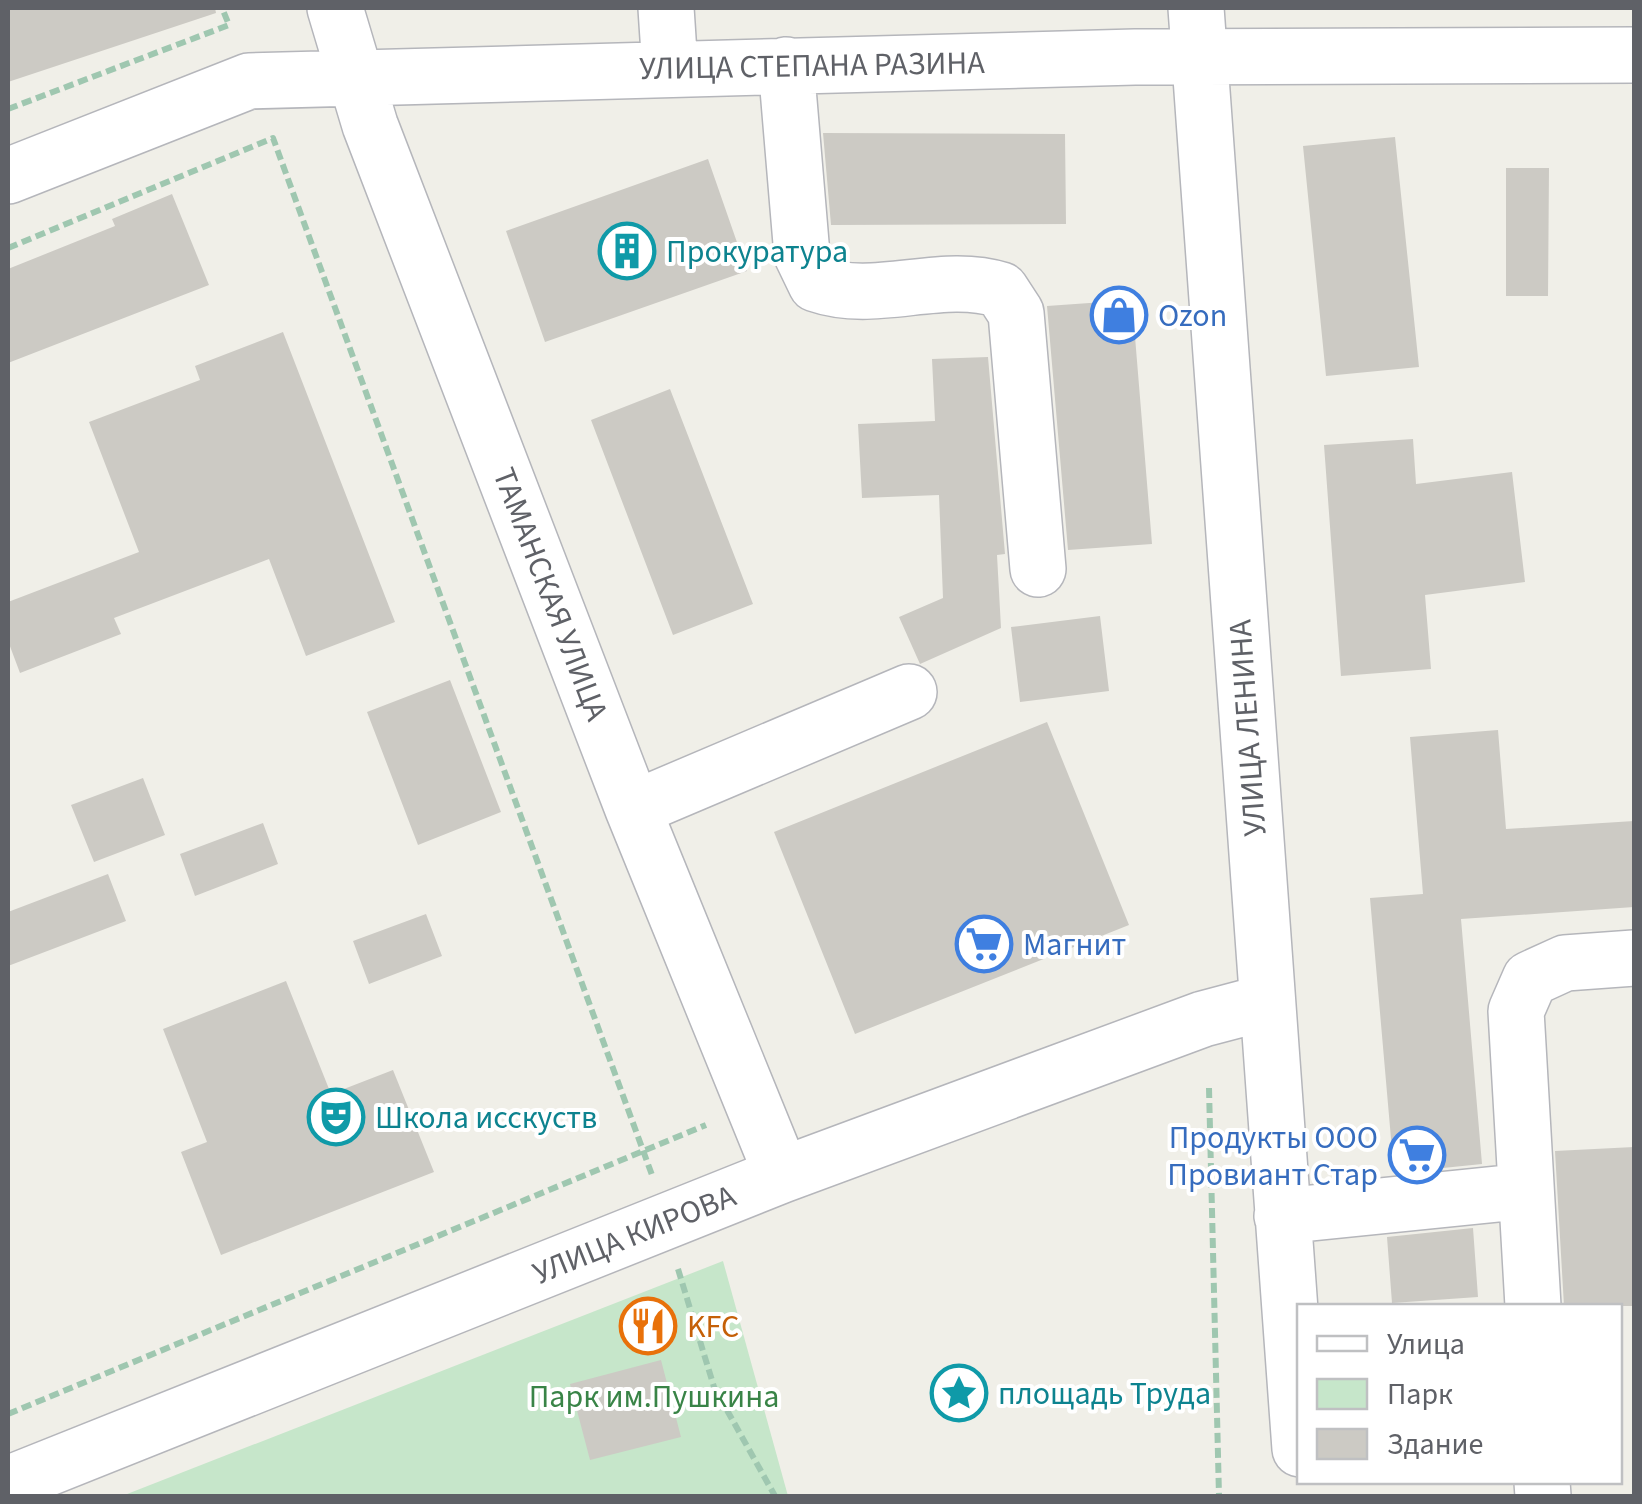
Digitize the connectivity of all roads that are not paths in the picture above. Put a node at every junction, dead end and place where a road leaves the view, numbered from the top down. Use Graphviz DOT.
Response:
graph roads {
  1 [pos="335,8"];
  2 [pos="666,8"];
  3 [pos="1198,32"];
  4 [pos="1519,32"];
  5 [pos="1634,55"];
  6 [pos="786,66"];
  7 [pos="670,68"];
  8 [pos="354,75"];
  9 [pos="8,176"];
  10 [pos="1038,569"];
  11 [pos="909,692"];
  12 [pos="633,809"];
  13 [pos="1634,958"];
  14 [pos="1267,1002"];
  15 [pos="782,1175"];
  16 [pos="1526,1192"];
  17 [pos="1282,1216"];
  18 [pos="1533,1304"];
  19 [pos="1297,1410"];
  20 [pos="8,1484"];
  1 -- 8 [label="street, ТАМАНСКАЯ УЛИЦА"];
  2 -- 7 [label="street"];
  3 -- 4 [label="street, УЛИЦА СТЕПАНА РАЗИНА"];
  3 -- 6 [label="street, УЛИЦА СТЕПАНА РАЗИНА"];
  3 -- 14 [label="street, УЛИЦА ЛЕНИНА"];
  4 -- 5 [label="street, УЛИЦА СТЕПАНА РАЗИНА"];
  6 -- 7 [label="street, УЛИЦА СТЕПАНА РАЗИНА"];
  6 -- 10 [label="street"];
  7 -- 8 [label="street, УЛИЦА СТЕПАНА РАЗИНА"];
  8 -- 9 [label="street, УЛИЦА СТЕПАНА РАЗИНА"];
  8 -- 12 [label="street, ТАМАНСКАЯ УЛИЦА"];
  11 -- 12 [label="street"];
  12 -- 15 [label="street, ТАМАНСКАЯ УЛИЦА"];
  13 -- 16 [label="street"];
  14 -- 15 [label="street, УЛИЦА КИРОВА"];
  14 -- 17 [label="street, УЛИЦА ЛЕНИНА"];
  15 -- 20 [label="street, УЛИЦА КИРОВА"];
  16 -- 17 [label="street"];
  16 -- 18 [label="street"];
  17 -- 19 [label="street, УЛИЦА ЛЕНИНА"];
}
